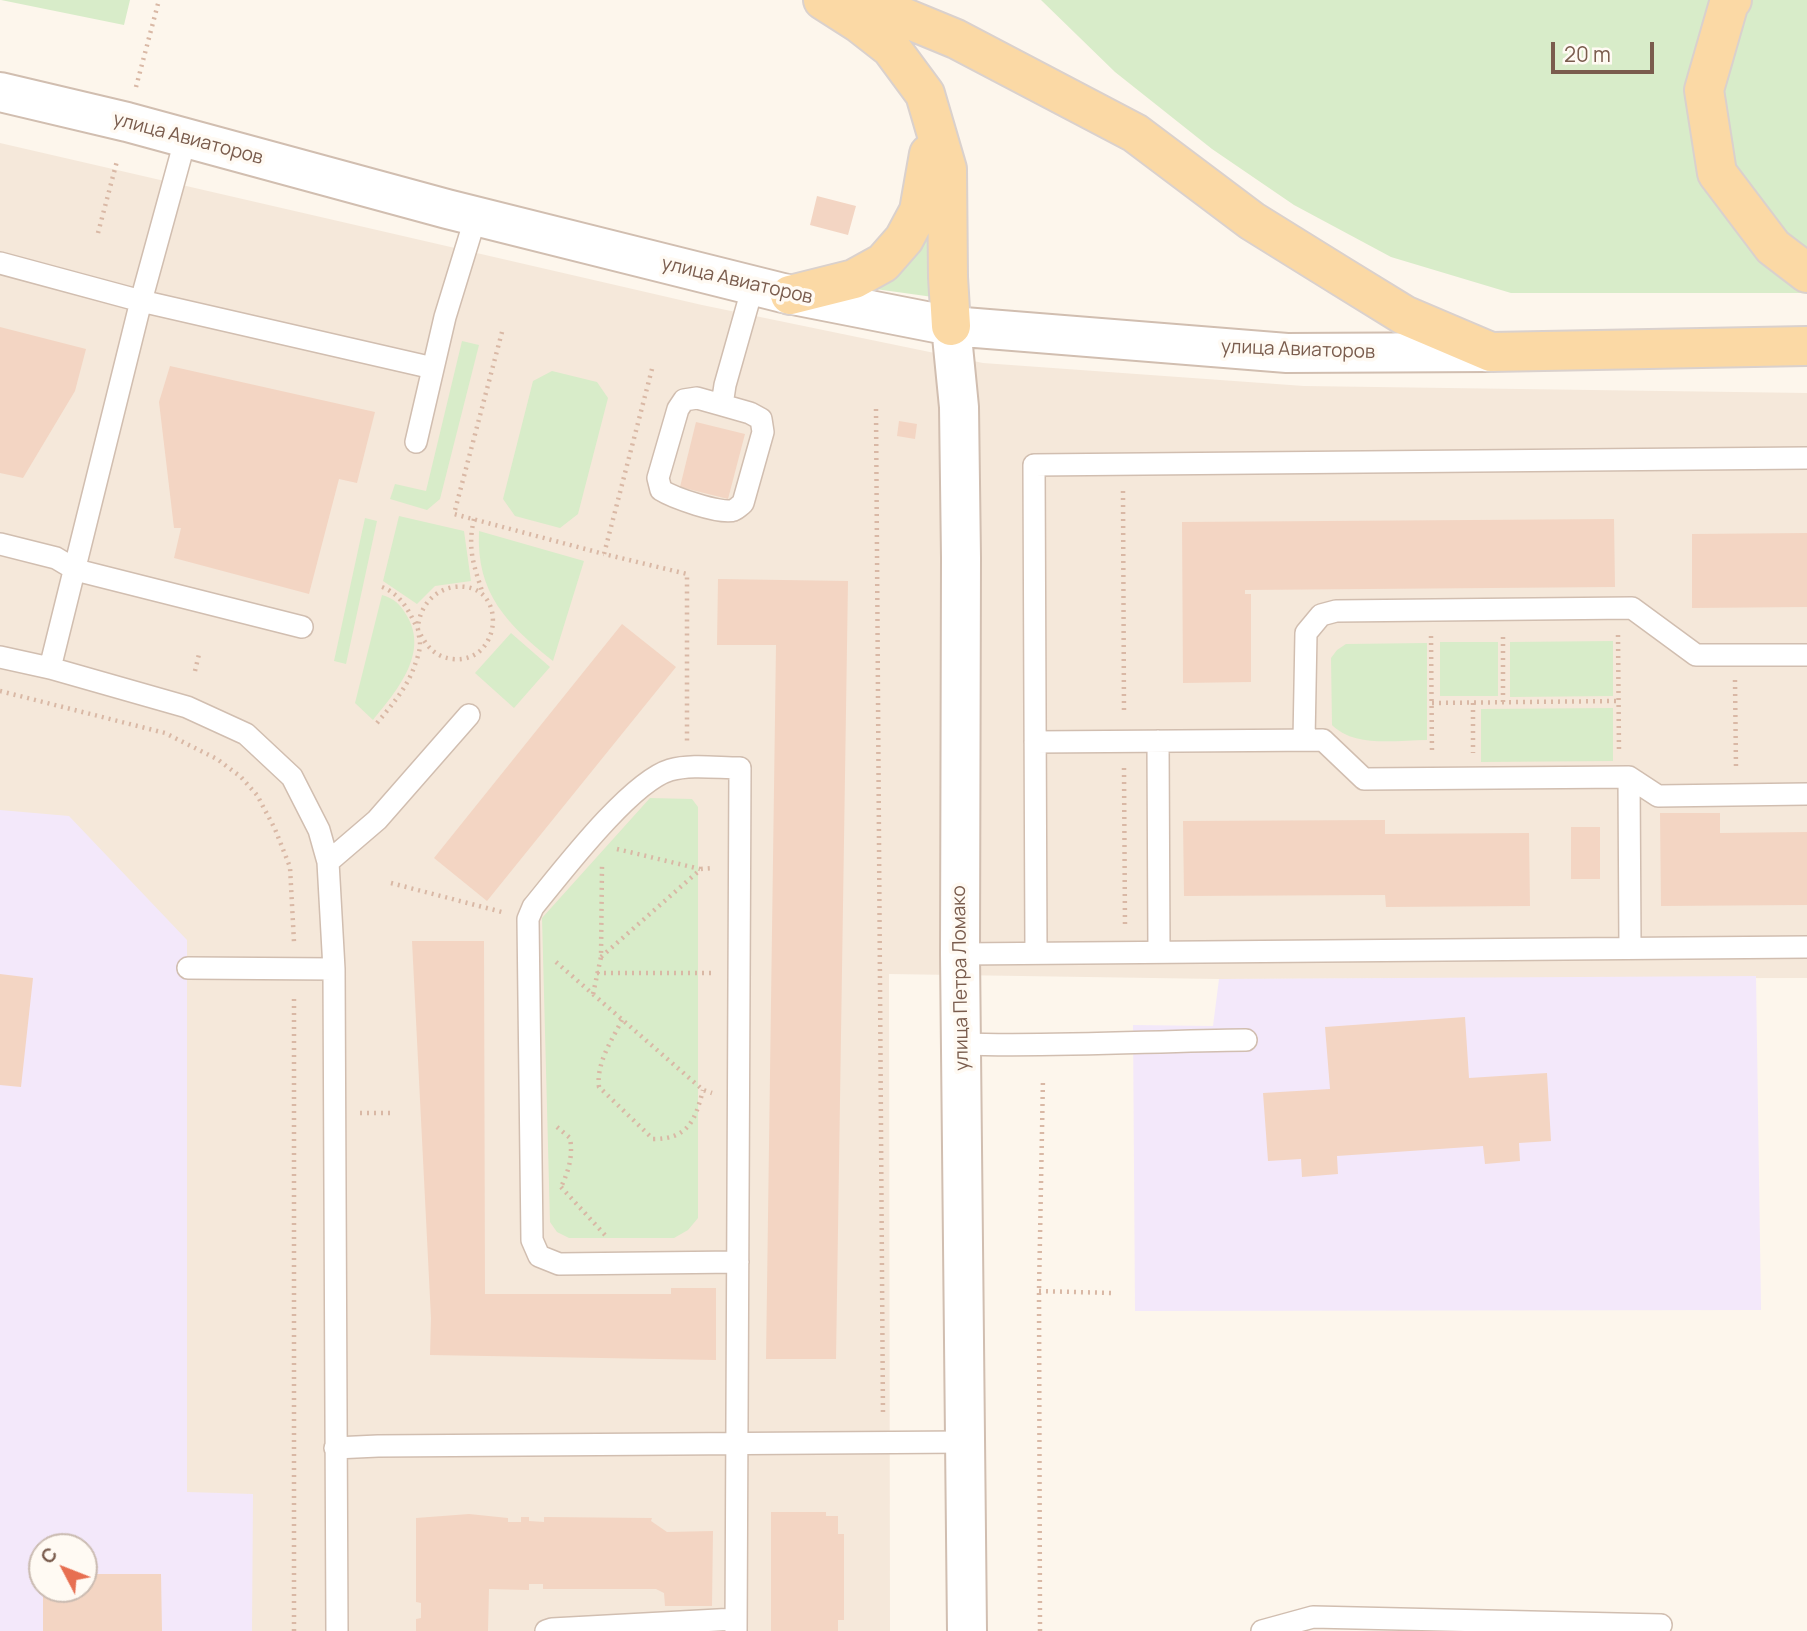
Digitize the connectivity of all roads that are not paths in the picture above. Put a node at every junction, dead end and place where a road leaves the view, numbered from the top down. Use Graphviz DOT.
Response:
graph roads {
  1 [pos="823,0"];
  2 [pos="851,0"];
  3 [pos="1732,0"];
  4 [pos="0,92"];
  5 [pos="933,124"];
  6 [pos="186,137"];
  7 [pos="476,216"];
  8 [pos="0,263"];
  9 [pos="1807,273"];
  10 [pos="753,286"];
  11 [pos="790,295"];
  12 [pos="141,301"];
  13 [pos="951,326"];
  14 [pos="1807,346"];
  15 [pos="1491,352"];
  16 [pos="433,368"];
  17 [pos="722,405"];
  18 [pos="416,442"];
  19 [pos="1807,458"];
  20 [pos="0,544"];
  21 [pos="76,569"];
  22 [pos="302,627"];
  23 [pos="1807,654"];
  24 [pos="0,657"];
  25 [pos="50,668"];
  26 [pos="469,715"];
  27 [pos="1304,740"];
  28 [pos="1158,741"];
  29 [pos="1035,742"];
  30 [pos="1624,777"];
  31 [pos="1807,794"];
  32 [pos="328,862"];
  33 [pos="1807,947"];
  34 [pos="1630,948"];
  35 [pos="1159,952"];
  36 [pos="1036,953"];
  37 [pos="960,954"];
  38 [pos="188,968"];
  39 [pos="334,969"];
  40 [pos="1246,1040"];
  41 [pos="962,1044"];
  42 [pos="738,1262"];
  43 [pos="966,1442"];
  44 [pos="738,1443"];
  45 [pos="335,1448"];
  46 [pos="736,1625"];
  47 [pos="1661,1625"];
  48 [pos="337,1631"];
  49 [pos="546,1631"];
  50 [pos="967,1631"];
  51 [pos="1262,1631"];
  1 -- 5 [label="main road"];
  2 -- 15 [label="main road, улица Авиаторов"];
  3 -- 9 [label="main road"];
  4 -- 6 [label="street, улица Авиаторов"];
  5 -- 11 [label="main road"];
  5 -- 13 [label="main road"];
  6 -- 7 [label="street, улица Авиаторов"];
  6 -- 12 [label="lane"];
  7 -- 10 [label="street, улица Авиаторов"];
  7 -- 16 [label="lane"];
  8 -- 12 [label="lane"];
  10 -- 11 [label="street, улица Авиаторов"];
  10 -- 17 [label="lane"];
  11 -- 13 [label="street, улица Авиаторов"];
  12 -- 16 [label="lane"];
  12 -- 21 [label="lane"];
  13 -- 15 [label="street, улица Авиаторов"];
  13 -- 37 [label="street, улица Петра Ломако"];
  14 -- 15 [label="main road, улица Авиаторов"];
  16 -- 18 [label="lane"];
  17 -- 17 [label="lane"];
  19 -- 29 [label="lane"];
  20 -- 21 [label="lane"];
  21 -- 22 [label="lane"];
  21 -- 25 [label="lane"];
  23 -- 27 [label="lane"];
  24 -- 25 [label="lane"];
  25 -- 32 [label="lane"];
  26 -- 32 [label="lane"];
  27 -- 28 [label="lane"];
  27 -- 30 [label="lane"];
  28 -- 29 [label="lane"];
  28 -- 35 [label="lane"];
  29 -- 36 [label="lane"];
  30 -- 31 [label="lane"];
  30 -- 34 [label="lane"];
  32 -- 39 [label="lane"];
  33 -- 34 [label="lane"];
  34 -- 35 [label="lane"];
  35 -- 36 [label="lane"];
  36 -- 37 [label="lane"];
  37 -- 41 [label="street, улица Петра Ломако"];
  38 -- 39 [label="lane"];
  39 -- 45 [label="lane"];
  40 -- 41 [label="lane"];
  41 -- 43 [label="street, улица Петра Ломако"];
  42 -- 42 [label="lane"];
  42 -- 44 [label="lane"];
  43 -- 44 [label="lane"];
  43 -- 50 [label="street, улица Петра Ломако"];
  44 -- 45 [label="lane"];
  44 -- 46 [label="lane"];
  45 -- 48 [label="lane"];
  46 -- 49 [label="lane"];
  47 -- 51 [label="lane"];
}
